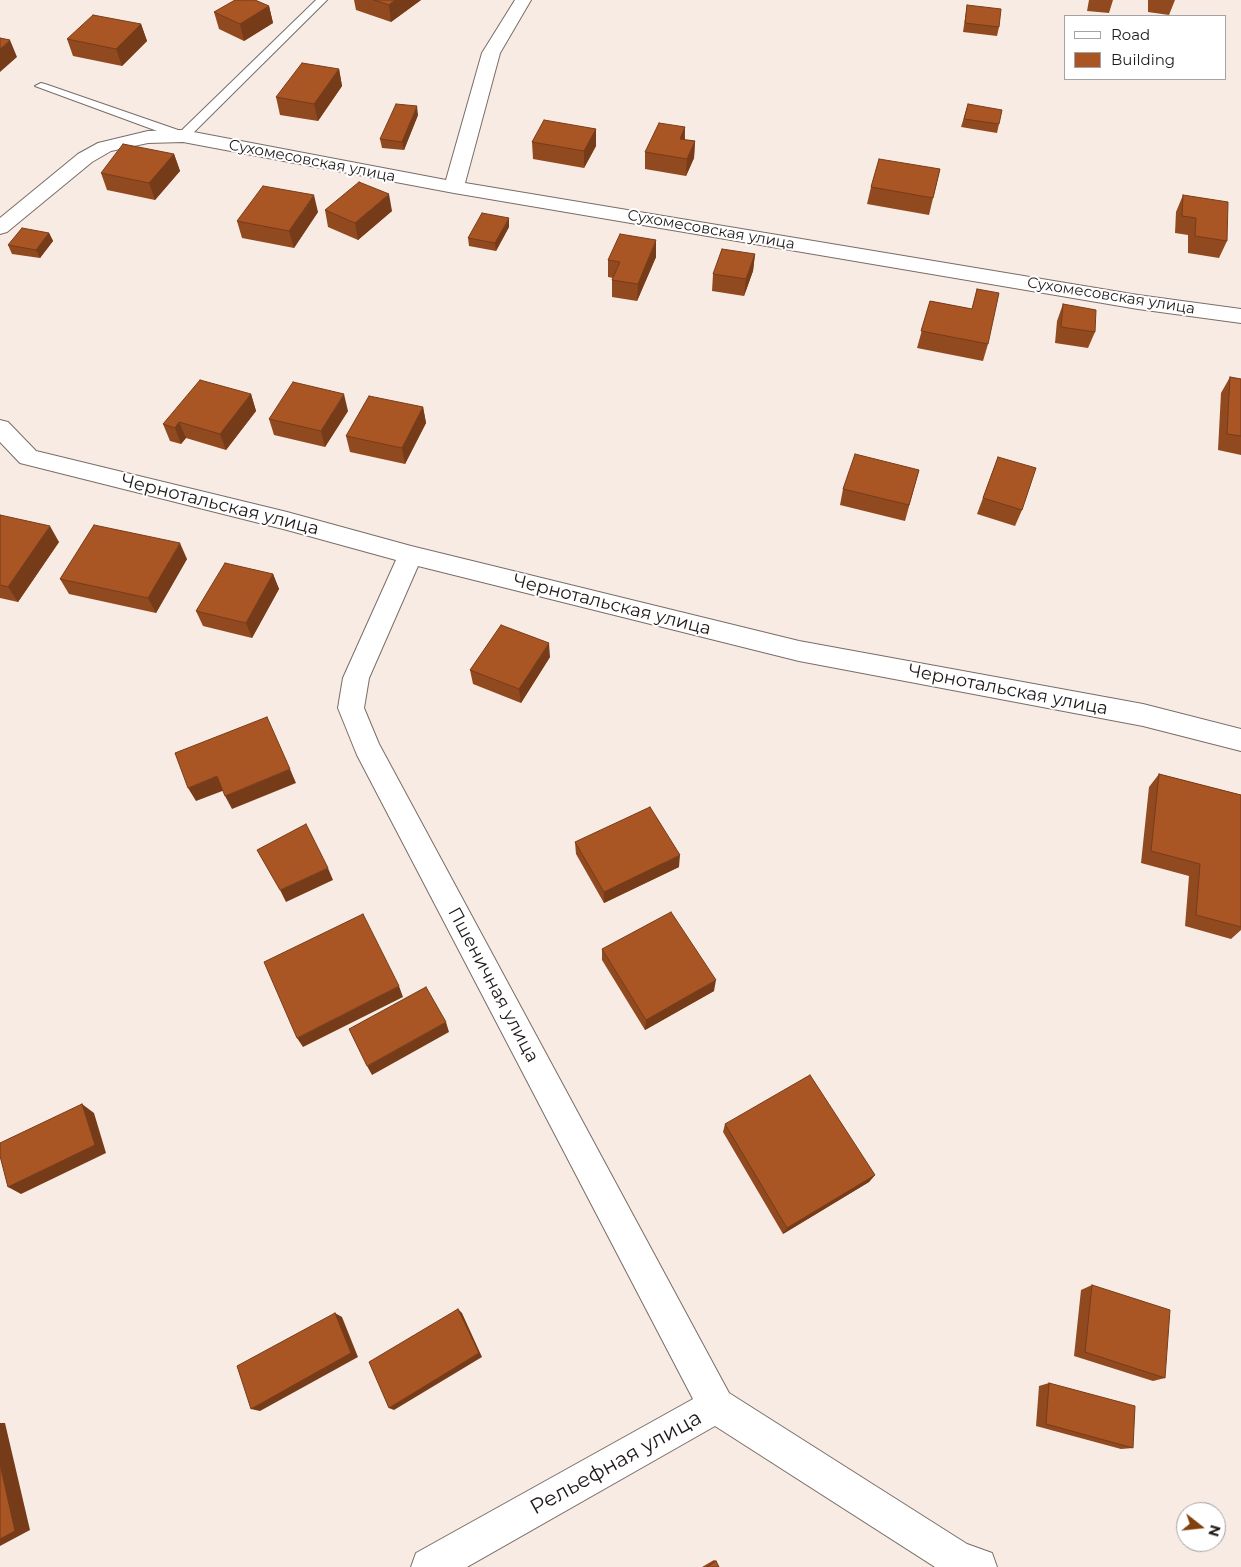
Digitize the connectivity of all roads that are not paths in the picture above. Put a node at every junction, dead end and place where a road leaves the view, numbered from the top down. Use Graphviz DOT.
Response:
graph roads {
  1 [pos="322,0"];
  2 [pos="523,0"];
  3 [pos="41,86"];
  4 [pos="183,136"];
  5 [pos="454,187"];
  6 [pos="0,228"];
  7 [pos="1241,316"];
  8 [pos="0,428"];
  9 [pos="411,555"];
  10 [pos="1241,740"];
  11 [pos="716,1406"];
  12 [pos="430,1567"];
  13 [pos="978,1567"];
  1 -- 4 [label="lane"];
  2 -- 5 [label="street"];
  3 -- 4 [label="lane"];
  4 -- 5 [label="street, Сухомесовская улица"];
  4 -- 6 [label="street, Сухомесовская улица"];
  5 -- 7 [label="street, Сухомесовская улица"];
  8 -- 9 [label="street, Чернотальская улица"];
  9 -- 10 [label="street, Чернотальская улица"];
  9 -- 11 [label="street, Пшеничная улица"];
  11 -- 12 [label="street, Рельефная улица"];
  11 -- 13 [label="street, Рельефная улица"];
}
